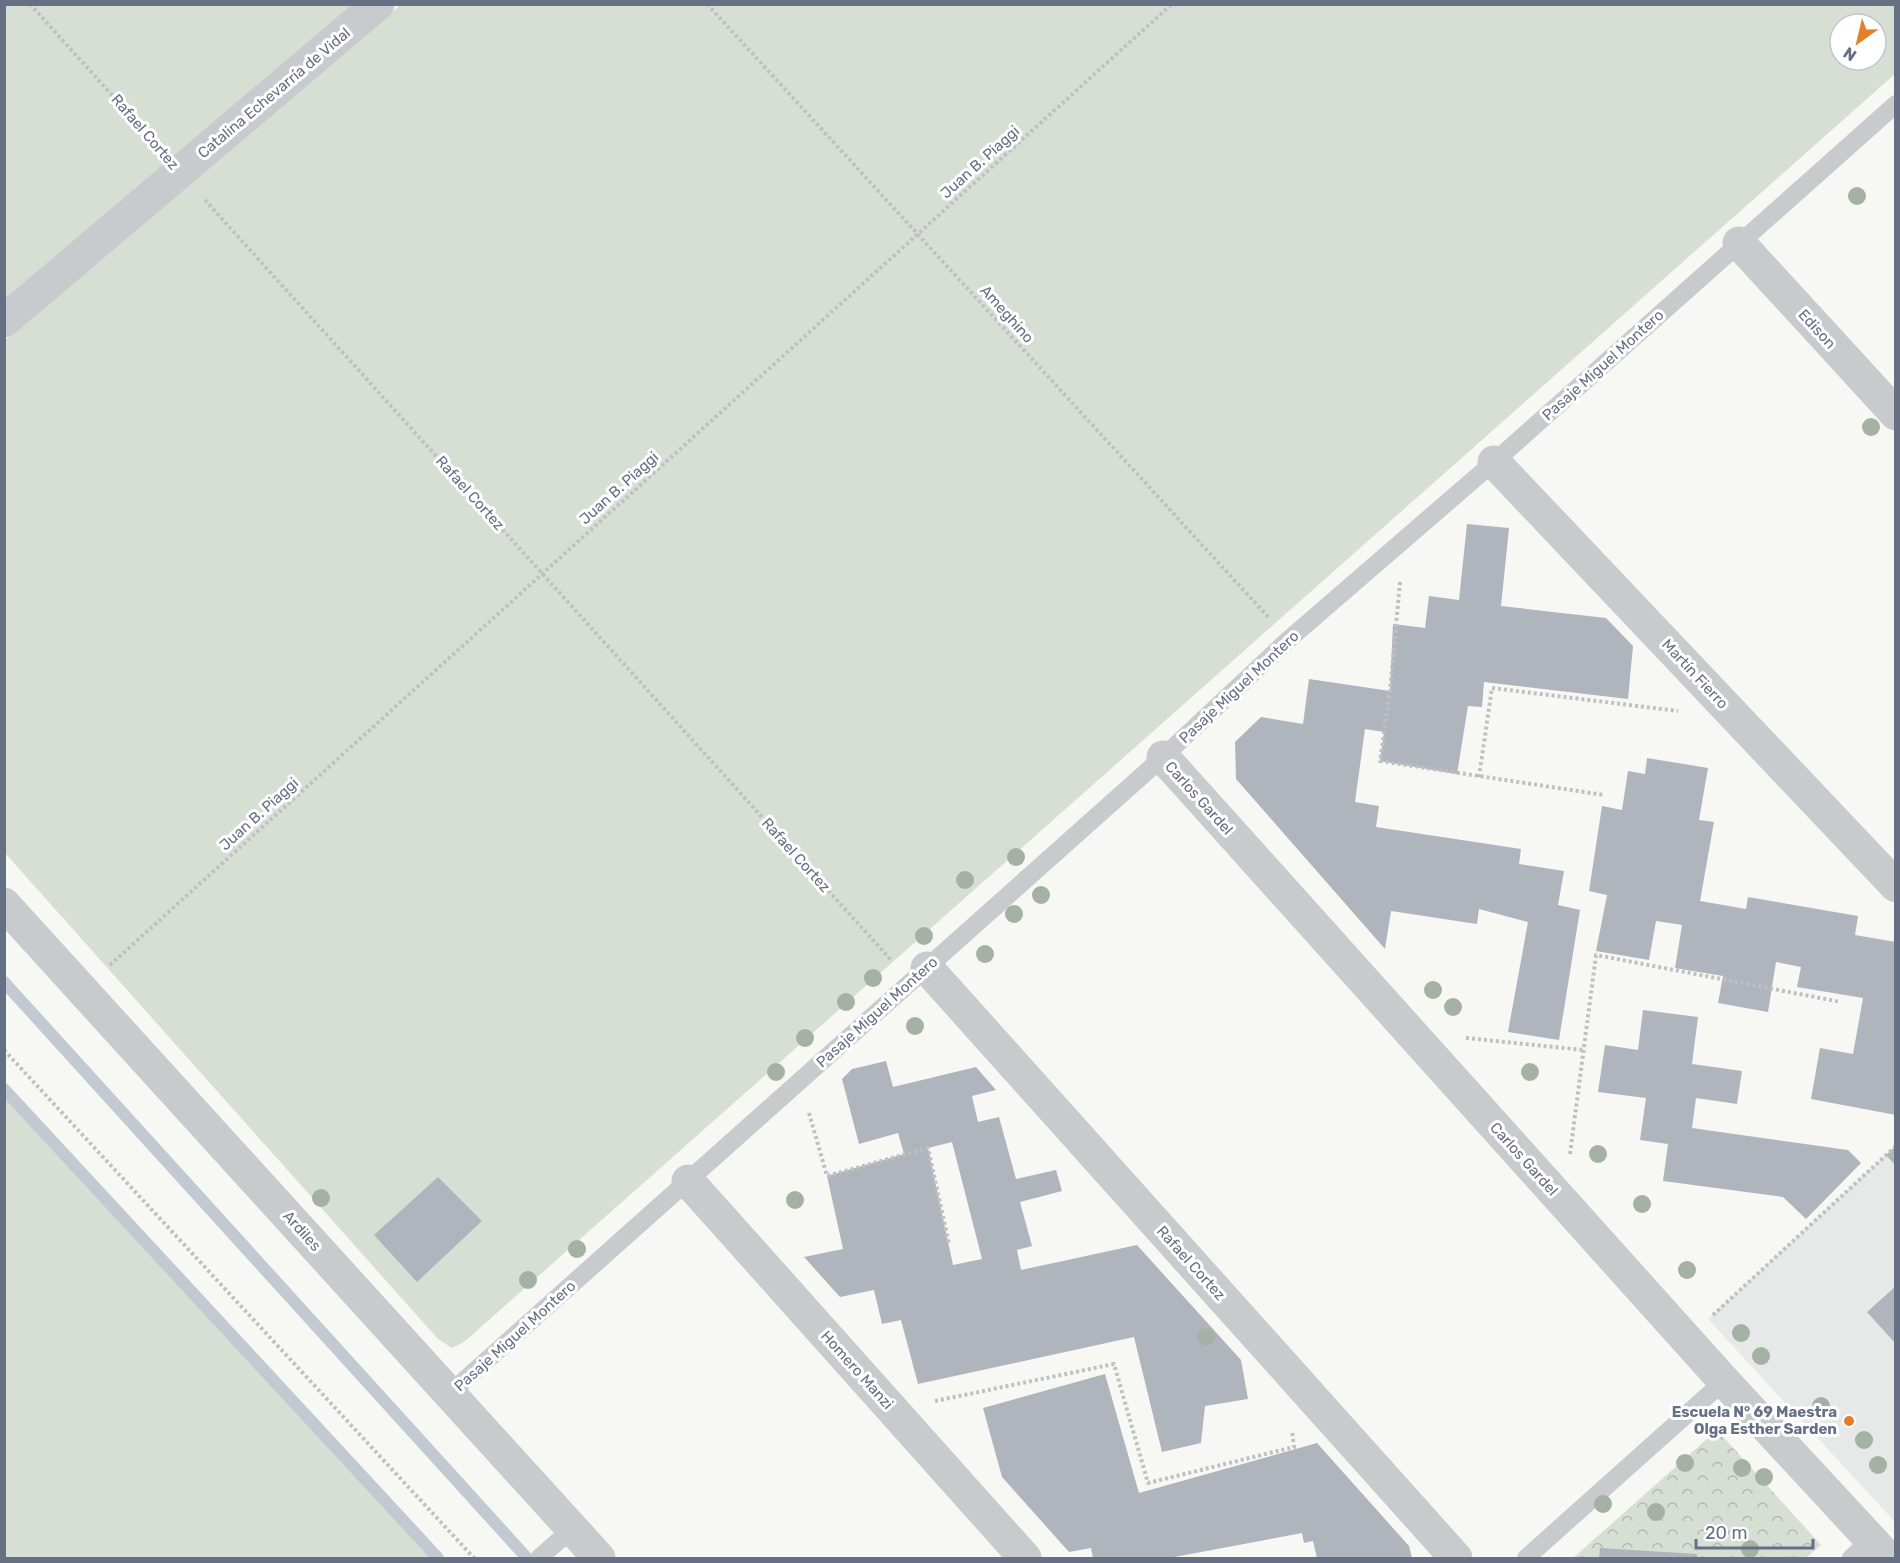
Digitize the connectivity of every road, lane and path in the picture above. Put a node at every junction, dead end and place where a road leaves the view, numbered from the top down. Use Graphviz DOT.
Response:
graph roads {
  1 [pos="30,4"];
  2 [pos="378,4"];
  3 [pos="707,4"];
  4 [pos="1172,4"];
  5 [pos="1896,104"];
  6 [pos="180,172"];
  7 [pos="918,234"];
  8 [pos="1739,243"];
  9 [pos="4,321"];
  10 [pos="1896,414"];
  11 [pos="1494,462"];
  12 [pos="543,573"];
  13 [pos="1401,578"];
  14 [pos="1288,640"];
  15 [pos="1685,712"];
  16 [pos="1163,757"];
  17 [pos="1479,777"];
  18 [pos="1604,795"];
  19 [pos="1896,885"];
  20 [pos="4,904"];
  21 [pos="919,975"];
  22 [pos="82,989"];
  23 [pos="1841,1002"];
  24 [pos="1457,1037"];
  25 [pos="4,1050"];
  26 [pos="1584,1050"];
  27 [pos="808,1112"];
  28 [pos="1896,1146"];
  29 [pos="1569,1163"];
  30 [pos="688,1181"];
  31 [pos="949,1244"];
  32 [pos="1708,1319"];
  33 [pos="1724,1381"];
  34 [pos="450,1393"];
  35 [pos="934,1401"];
  36 [pos="1291,1424"];
  37 [pos="572,1529"];
  38 [pos="1870,1552"];
  39 [pos="474,1558"];
  40 [pos="538,1558"];
  41 [pos="599,1558"];
  42 [pos="1025,1558"];
  43 [pos="1456,1558"];
  44 [pos="1526,1558"];
  1 -- 6 [label="path, Rafael Cortez"];
  2 -- 6 [label="street, Catalina Echevarría de Vidal"];
  3 -- 7 [label="path, Ameghino"];
  4 -- 7 [label="path, Juan B. Piaggi"];
  5 -- 8 [label="lane, Pasaje Miguel Montero"];
  6 -- 9 [label="street, Catalina Echevarría de Vidal"];
  6 -- 12 [label="path, Rafael Cortez"];
  7 -- 12 [label="path, Juan B. Piaggi"];
  7 -- 14 [label="path, Ameghino"];
  8 -- 10 [label="street, Edison"];
  8 -- 11 [label="lane, Pasaje Miguel Montero"];
  11 -- 14 [label="lane, Pasaje Miguel Montero"];
  11 -- 19 [label="street, Martín Fierro"];
  12 -- 21 [label="path, Rafael Cortez"];
  12 -- 22 [label="path, Juan B. Piaggi"];
  13 -- 17 [label="path"];
  14 -- 16 [label="lane, Pasaje Miguel Montero"];
  15 -- 17 [label="path"];
  16 -- 21 [label="lane, Pasaje Miguel Montero"];
  16 -- 33 [label="street, Carlos Gardel"];
  17 -- 18 [label="path"];
  20 -- 22 [label="street, Ardiles"];
  21 -- 30 [label="lane, Pasaje Miguel Montero"];
  21 -- 43 [label="street, Rafael Cortez"];
  22 -- 34 [label="street, Ardiles"];
  23 -- 26 [label="path"];
  24 -- 26 [label="path"];
  25 -- 39 [label="path"];
  26 -- 29 [label="path"];
  27 -- 31 [label="path"];
  28 -- 32 [label="path"];
  30 -- 34 [label="lane, Pasaje Miguel Montero"];
  30 -- 42 [label="street, Homero Manzi"];
  33 -- 38 [label="street, Carlos Gardel"];
  33 -- 44 [label="lane"];
  34 -- 37 [label="street, Ardiles"];
  35 -- 36 [label="path"];
  37 -- 40 [label="lane"];
  37 -- 41 [label="street, Ardiles"];
}
